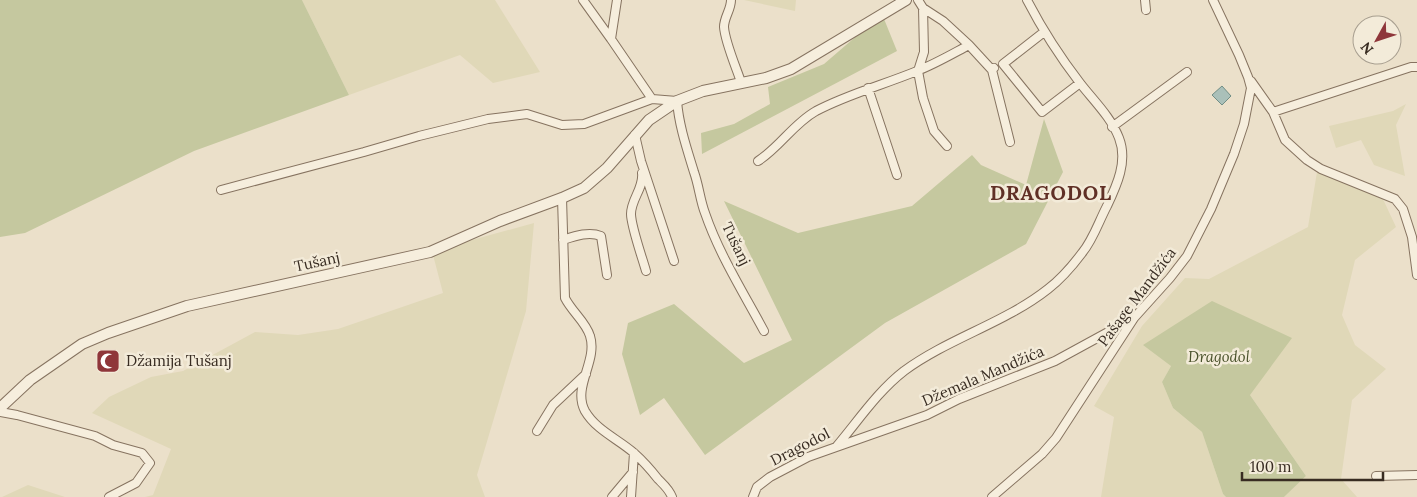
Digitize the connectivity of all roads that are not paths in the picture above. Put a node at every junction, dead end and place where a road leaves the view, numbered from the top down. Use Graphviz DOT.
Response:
graph roads {
  1 [pos="583,0"];
  2 [pos="616,0"];
  3 [pos="731,0"];
  4 [pos="906,0"];
  5 [pos="918,0"];
  6 [pos="1027,0"];
  7 [pos="1145,0"];
  8 [pos="1213,0"];
  9 [pos="923,8"];
  10 [pos="1146,10"];
  11 [pos="1044,32"];
  12 [pos="610,39"];
  13 [pos="969,46"];
  14 [pos="1003,64"];
  15 [pos="1417,67"];
  16 [pos="992,70"];
  17 [pos="918,71"];
  18 [pos="1187,72"];
  19 [pos="1248,77"];
  20 [pos="740,82"];
  21 [pos="1080,83"];
  22 [pos="868,88"];
  23 [pos="652,99"];
  24 [pos="677,101"];
  25 [pos="1273,112"];
  26 [pos="1112,127"];
  27 [pos="635,135"];
  28 [pos="1010,142"];
  29 [pos="947,146"];
  30 [pos="758,160"];
  31 [pos="641,162"];
  32 [pos="897,175"];
  33 [pos="221,190"];
  34 [pos="562,198"];
  35 [pos="563,240"];
  36 [pos="674,261"];
  37 [pos="646,271"];
  38 [pos="1417,275"];
  39 [pos="607,276"];
  40 [pos="1134,318"];
  41 [pos="764,331"];
  42 [pos="586,374"];
  43 [pos="0,408"];
  44 [pos="0,412"];
  45 [pos="536,431"];
  46 [pos="836,447"];
  47 [pos="634,453"];
  48 [pos="633,472"];
  49 [pos="1417,475"];
  50 [pos="1376,476"];
  51 [pos="109,497"];
  52 [pos="612,497"];
  53 [pos="631,497"];
  54 [pos="672,497"];
  55 [pos="753,497"];
  56 [pos="992,497"];
  1 -- 12 [label="street"];
  2 -- 12 [label="street"];
  3 -- 20 [label="street"];
  4 -- 20 [label="street, Tušanj"];
  5 -- 9 [label="street"];
  6 -- 11 [label="street, Dragodol"];
  7 -- 10 [label="street"];
  8 -- 19 [label="street, Pašage Mandžića"];
  9 -- 13 [label="street"];
  9 -- 17 [label="street"];
  11 -- 14 [label="street"];
  11 -- 21 [label="street, Dragodol"];
  12 -- 23 [label="street"];
  13 -- 16 [label="street"];
  13 -- 17 [label="street"];
  14 -- 16 [label="street"];
  14 -- 21 [label="street"];
  15 -- 25 [label="street"];
  16 -- 28 [label="street"];
  17 -- 22 [label="street"];
  17 -- 29 [label="street"];
  18 -- 26 [label="street"];
  19 -- 25 [label="street"];
  19 -- 40 [label="street, Pašage Mandžića"];
  20 -- 24 [label="street, Tušanj"];
  21 -- 26 [label="street, Dragodol"];
  22 -- 30 [label="street"];
  22 -- 32 [label="street"];
  23 -- 24 [label="street"];
  23 -- 33 [label="street"];
  24 -- 27 [label="street, Tušanj"];
  24 -- 41 [label="street, Tušanj"];
  25 -- 38 [label="street"];
  26 -- 46 [label="street, Dragodol"];
  27 -- 31 [label="street"];
  27 -- 34 [label="street, Tušanj"];
  31 -- 36 [label="street"];
  31 -- 37 [label="street"];
  34 -- 35 [label="street"];
  34 -- 43 [label="street, Tušanj"];
  35 -- 39 [label="street"];
  35 -- 42 [label="street"];
  40 -- 46 [label="street, Džemala Mandžića"];
  40 -- 56 [label="street, Pašage Mandžića"];
  42 -- 45 [label="street"];
  42 -- 47 [label="street"];
  44 -- 51 [label="street"];
  46 -- 55 [label="street, Dragodol"];
  47 -- 48 [label="street"];
  47 -- 54 [label="street"];
  48 -- 52 [label="street"];
  48 -- 53 [label="street"];
  49 -- 50 [label="street"];
}
